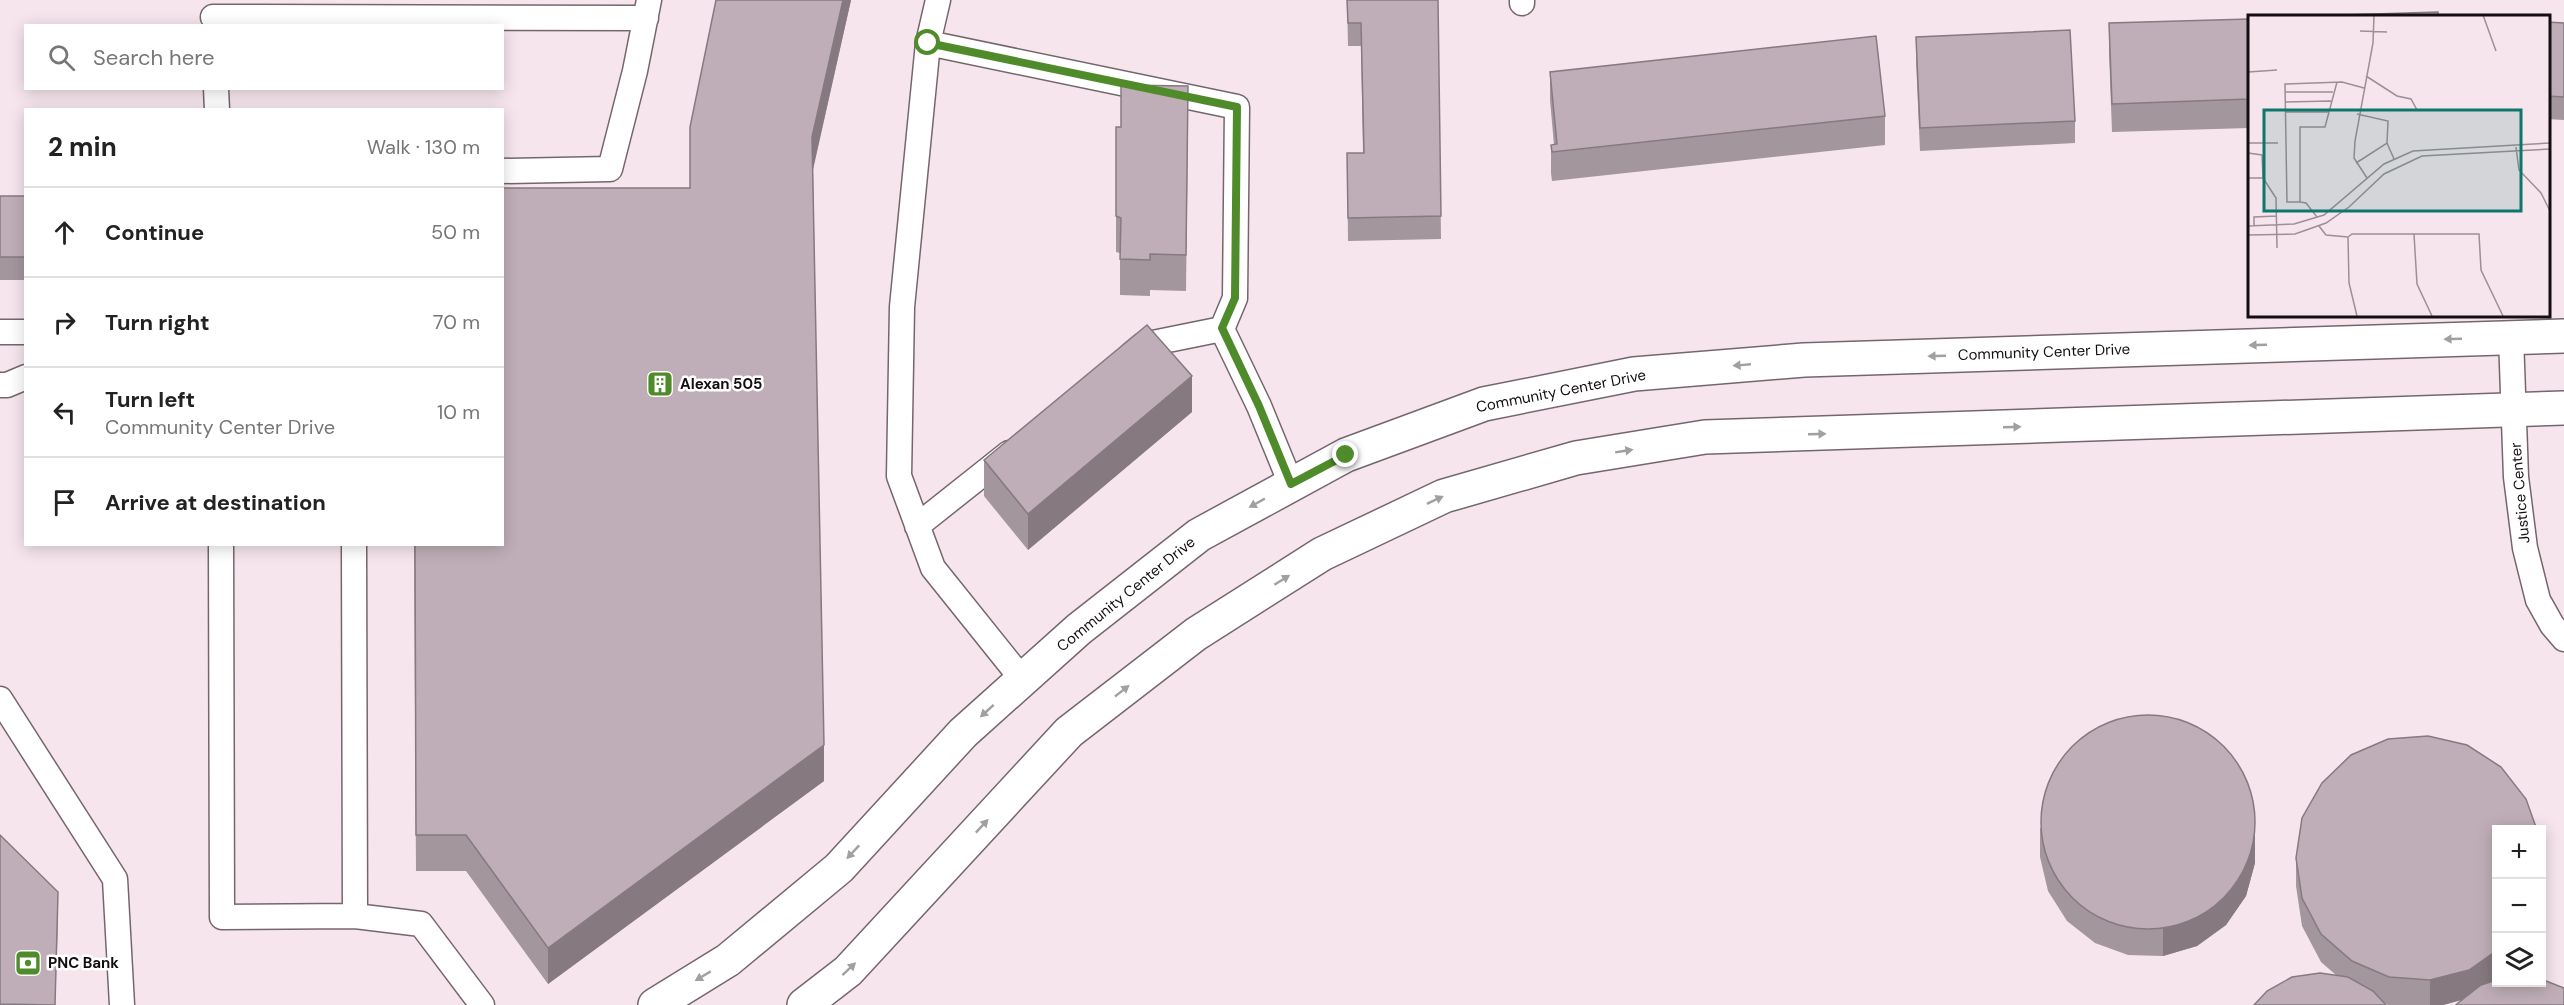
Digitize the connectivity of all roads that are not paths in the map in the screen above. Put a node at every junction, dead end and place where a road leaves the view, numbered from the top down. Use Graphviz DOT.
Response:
graph roads {
  1 [pos="938,0"];
  2 [pos="647,9"];
  3 [pos="213,14"];
  4 [pos="928,43"];
  5 [pos="216,90"];
  6 [pos="217,108"];
  7 [pos="504,171"];
  8 [pos="1222,328"];
  9 [pos="0,332"];
  10 [pos="24,332"];
  11 [pos="2564,336"];
  12 [pos="2511,337"];
  13 [pos="1116,366"];
  14 [pos="2564,408"];
  15 [pos="2513,409"];
  16 [pos="1026,439"];
  17 [pos="1291,484"];
  18 [pos="917,526"];
  19 [pos="221,546"];
  20 [pos="354,546"];
  21 [pos="2564,639"];
  22 [pos="1022,679"];
  23 [pos="0,699"];
  24 [pos="355,916"];
  25 [pos="122,1005"];
  26 [pos="482,1005"];
  27 [pos="655,1005"];
  28 [pos="804,1005"];
  1 -- 4 [label="lane"];
  2 -- 3 [label="lane"];
  2 -- 7 [label="lane"];
  4 -- 8 [label="lane"];
  4 -- 18 [label="lane"];
  5 -- 6 [label="lane"];
  8 -- 13 [label="lane"];
  8 -- 17 [label="lane"];
  9 -- 10 [label="lane"];
  11 -- 12 [label="main road, Community Center Drive"];
  12 -- 15 [label="lane, Justice Center"];
  12 -- 17 [label="main road, Community Center Drive, one-way"];
  14 -- 15 [label="main road"];
  15 -- 21 [label="lane, Justice Center"];
  28 -- 15 [label="main road, one-way"];
  16 -- 18 [label="lane"];
  17 -- 22 [label="main road, Community Center Drive, one-way"];
  18 -- 22 [label="lane"];
  19 -- 24 [label="lane"];
  20 -- 24 [label="lane"];
  22 -- 27 [label="main road, Community Center Drive, one-way"];
  23 -- 25 [label="lane"];
  24 -- 26 [label="lane"];
}
